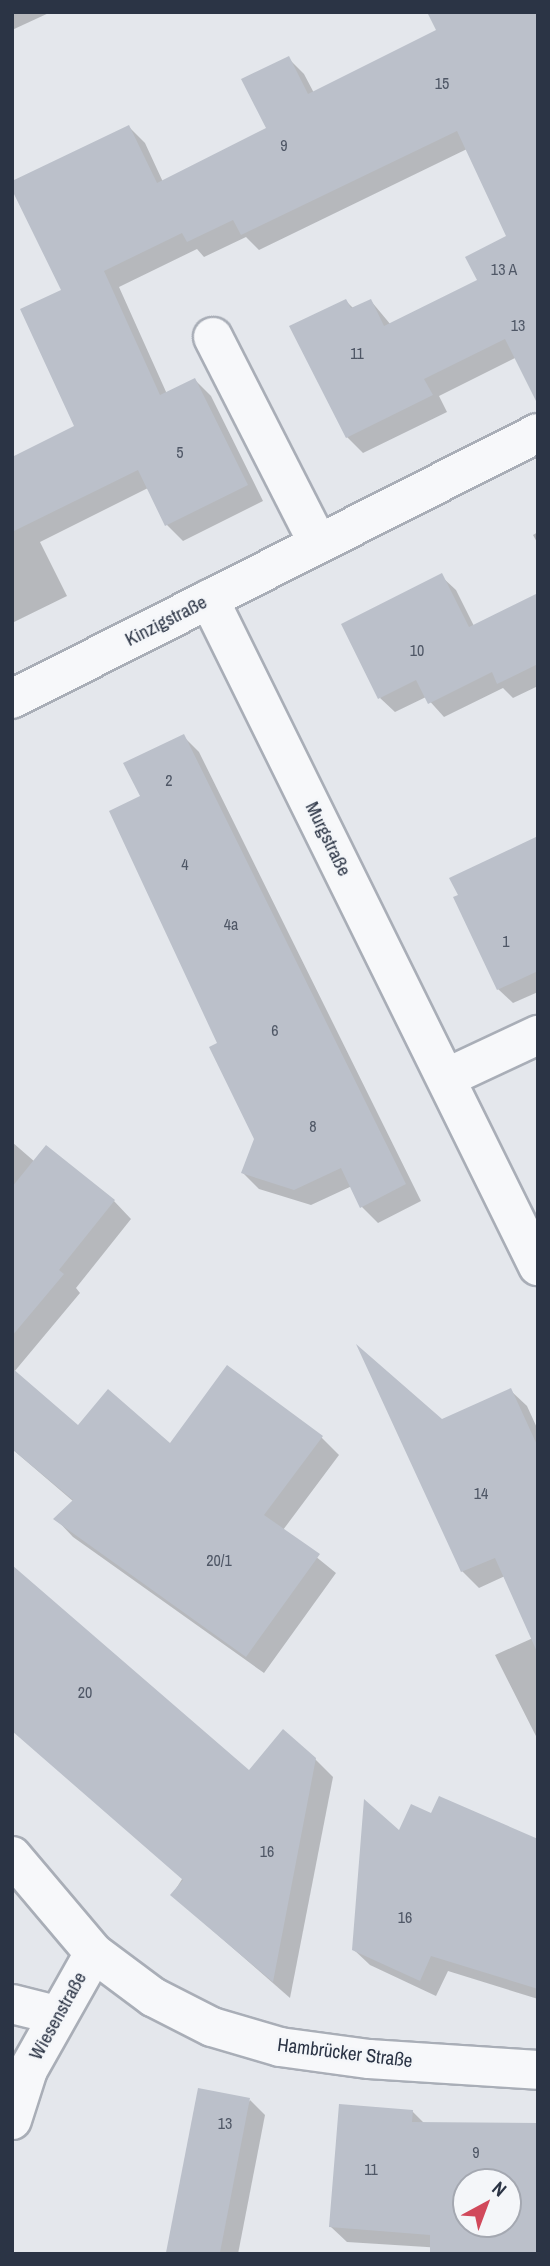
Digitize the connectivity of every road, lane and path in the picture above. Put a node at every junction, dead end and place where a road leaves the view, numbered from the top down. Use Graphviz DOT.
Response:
graph roads {
  1 [pos="213,337"];
  2 [pos="538,433"];
  3 [pos="318,543"];
  4 [pos="209,600"];
  5 [pos="12,699"];
  6 [pos="538,1035"];
  7 [pos="446,1078"];
  8 [pos="538,1266"];
  9 [pos="12,1856"];
  10 [pos="94,1953"];
  11 [pos="12,2004"];
  12 [pos="56,2015"];
  13 [pos="538,2070"];
  14 [pos="12,2120"];
  1 -- 3 [label="street"];
  2 -- 3 [label="street, Kinzigstraße"];
  3 -- 4 [label="street, Kinzigstraße"];
  4 -- 5 [label="street, Kinzigstraße"];
  4 -- 7 [label="street, Murgstraße"];
  6 -- 7 [label="street"];
  7 -- 8 [label="street, Murgstraße"];
  9 -- 10 [label="street, Hambrücker Straße"];
  10 -- 12 [label="street, Wiesenstraße"];
  10 -- 13 [label="street, Hambrücker Straße"];
  11 -- 12 [label="street"];
  12 -- 14 [label="street, Wiesenstraße"];
}
